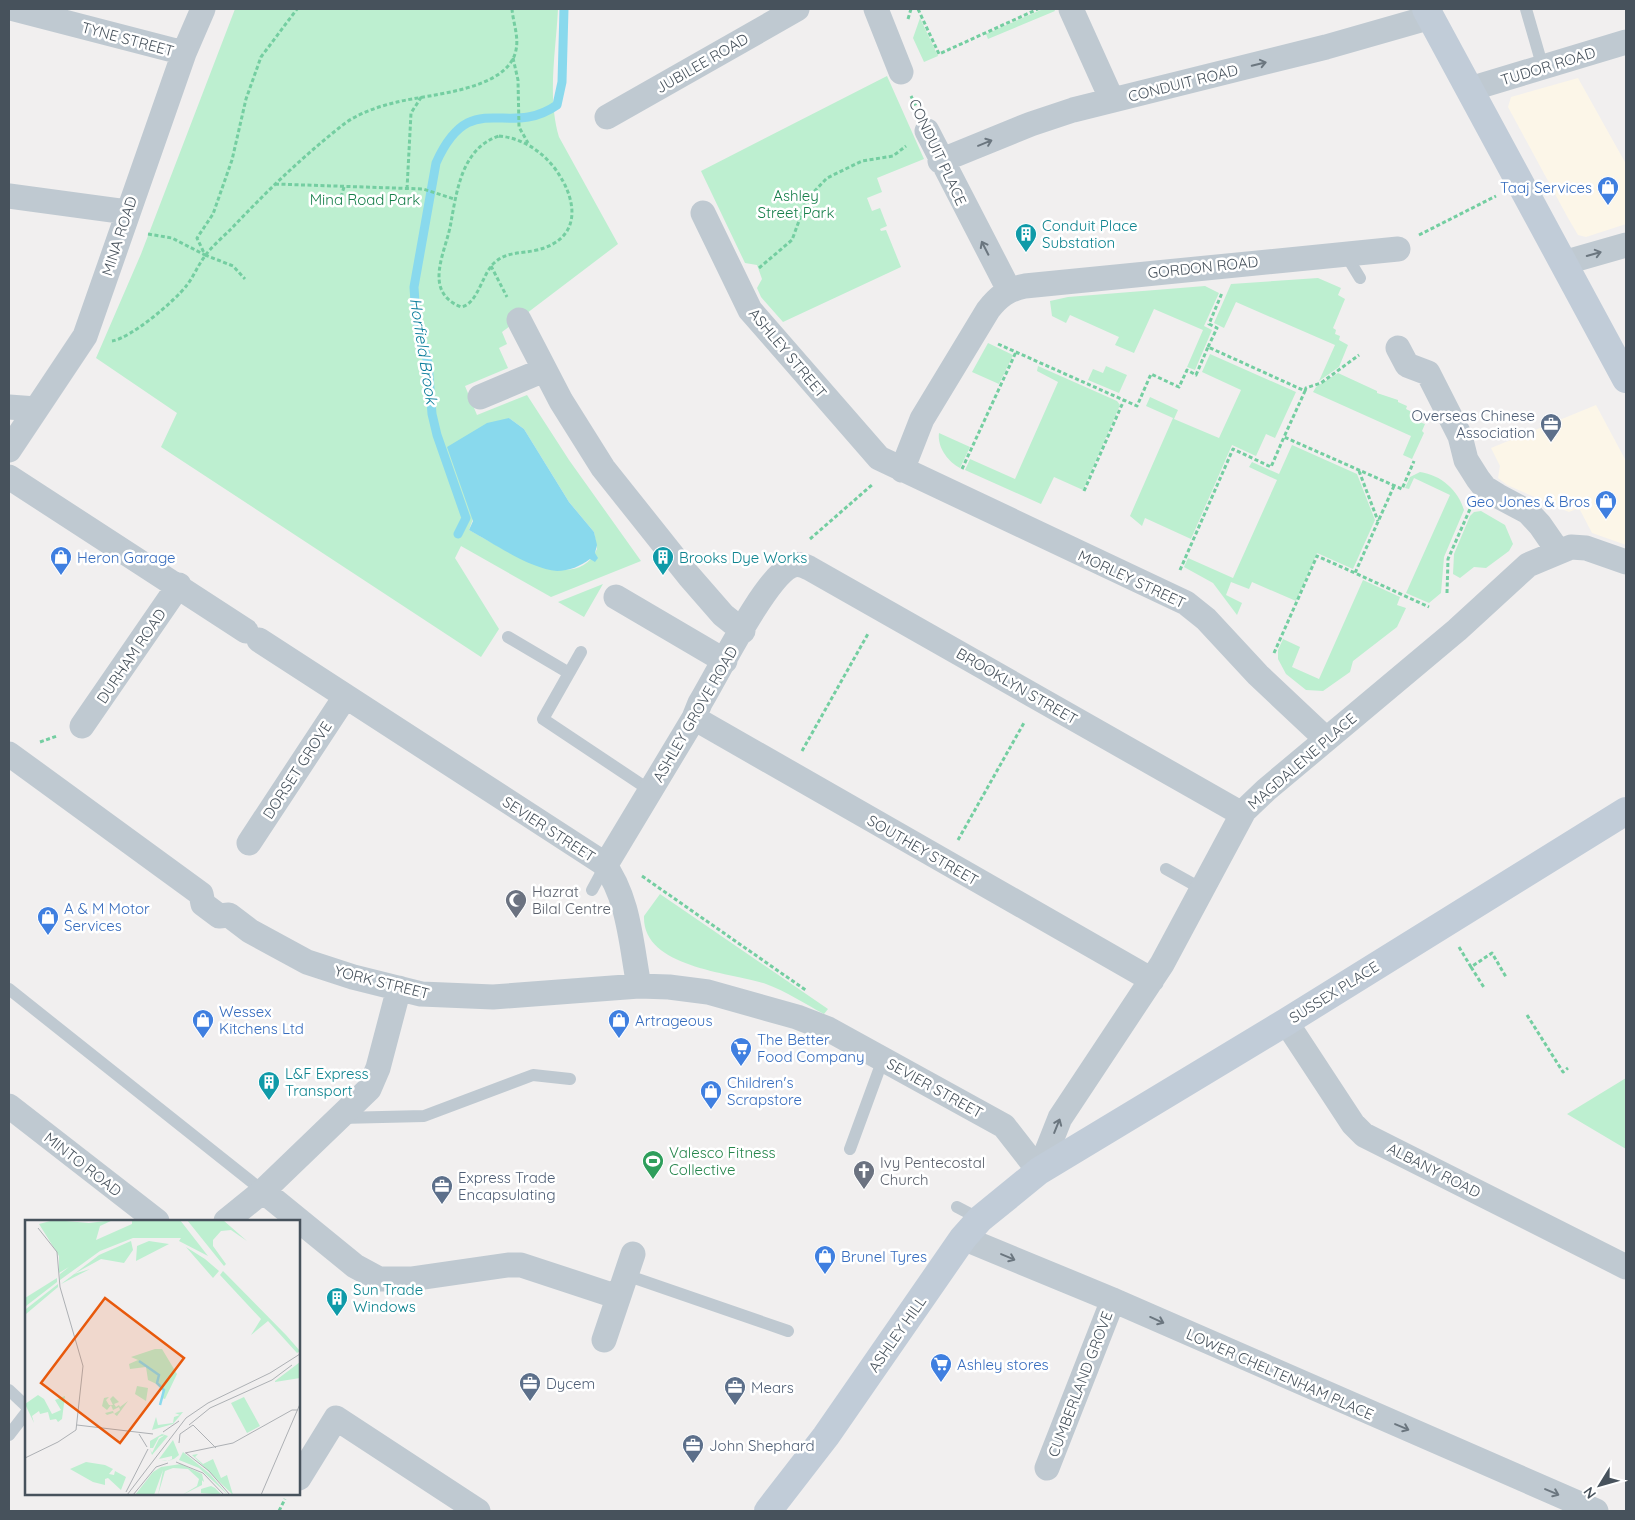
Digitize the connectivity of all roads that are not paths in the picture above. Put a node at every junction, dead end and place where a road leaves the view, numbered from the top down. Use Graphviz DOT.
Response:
graph roads {
  1 [pos="14,9"];
  2 [pos="203,9"];
  3 [pos="797,9"];
  4 [pos="876,9"];
  5 [pos="1072,9"];
  6 [pos="1526,9"];
  7 [pos="1428,13"];
  8 [pos="1626,42"];
  9 [pos="184,53"];
  10 [pos="1543,68"];
  11 [pos="902,72"];
  12 [pos="1470,89"];
  13 [pos="1112,100"];
  14 [pos="607,117"];
  15 [pos="917,137"];
  16 [pos="940,161"];
  17 [pos="9,196"];
  18 [pos="703,213"];
  19 [pos="125,221"];
  20 [pos="1626,245"];
  21 [pos="1398,249"];
  22 [pos="1346,255"];
  23 [pos="1563,263"];
  24 [pos="1360,278"];
  25 [pos="1009,290"];
  26 [pos="519,320"];
  27 [pos="1398,348"];
  28 [pos="544,370"];
  29 [pos="1626,379"];
  30 [pos="480,397"];
  31 [pos="9,407"];
  32 [pos="36,409"];
  33 [pos="9,450"];
  34 [pos="895,466"];
  35 [pos="9,477"];
  36 [pos="1558,551"];
  37 [pos="1626,562"];
  38 [pos="790,566"];
  39 [pos="179,585"];
  40 [pos="616,597"];
  41 [pos="742,631"];
  42 [pos="508,637"];
  43 [pos="581,652"];
  44 [pos="725,661"];
  45 [pos="569,672"];
  46 [pos="345,697"];
  47 [pos="694,718"];
  48 [pos="82,726"];
  49 [pos="1326,739"];
  50 [pos="9,754"];
  51 [pos="650,791"];
  52 [pos="1626,810"];
  53 [pos="1242,814"];
  54 [pos="249,843"];
  55 [pos="608,860"];
  56 [pos="1166,868"];
  57 [pos="1202,889"];
  58 [pos="592,890"];
  59 [pos="1152,980"];
  60 [pos="639,986"];
  61 [pos="399,988"];
  62 [pos="9,989"];
  63 [pos="1286,1022"];
  64 [pos="883,1059"];
  65 [pos="570,1079"];
  66 [pos="13,1116"];
  67 [pos="338,1118"];
  68 [pos="850,1149"];
  69 [pos="1039,1172"];
  70 [pos="263,1191"];
  71 [pos="156,1220"];
  72 [pos="227,1220"];
  73 [pos="299,1220"];
  74 [pos="300,1221"];
  75 [pos="967,1221"];
  76 [pos="1626,1268"];
  77 [pos="626,1275"];
  78 [pos="1113,1300"];
  79 [pos="788,1331"];
  80 [pos="604,1340"];
  81 [pos="9,1390"];
  82 [pos="25,1405"];
  83 [pos="25,1414"];
  84 [pos="9,1435"];
  85 [pos="1047,1468"];
  86 [pos="300,1476"];
  87 [pos="478,1511"];
  88 [pos="768,1511"];
  89 [pos="1596,1511"];
  1 -- 9 [label="street, TYNE STREET"];
  2 -- 9 [label="street, MINA ROAD"];
  3 -- 14 [label="street, JUBILEE ROAD"];
  4 -- 11 [label="street"];
  5 -- 13 [label="street"];
  6 -- 10 [label="lane"];
  7 -- 12 [label="main road"];
  13 -- 7 [label="street, CONDUIT ROAD, one-way"];
  8 -- 10 [label="street, TUDOR ROAD"];
  9 -- 19 [label="street, MINA ROAD"];
  10 -- 12 [label="street, TUDOR ROAD"];
  12 -- 23 [label="main road"];
  16 -- 13 [label="street, CONDUIT ROAD, one-way"];
  15 -- 16 [label="street, CONDUIT PLACE"];
  25 -- 16 [label="street, CONDUIT PLACE, one-way"];
  17 -- 19 [label="street"];
  18 -- 34 [label="street, ASHLEY STREET"];
  19 -- 32 [label="street, MINA ROAD"];
  23 -- 20 [label="street, one-way"];
  21 -- 22 [label="street, GORDON ROAD"];
  22 -- 24 [label="lane"];
  22 -- 25 [label="street, GORDON ROAD"];
  23 -- 29 [label="main road"];
  25 -- 34 [label="street"];
  26 -- 28 [label="street"];
  27 -- 36 [label="street"];
  28 -- 30 [label="street"];
  28 -- 41 [label="street"];
  31 -- 32 [label="street"];
  32 -- 33 [label="street, MINA ROAD"];
  34 -- 49 [label="street, MORLEY STREET"];
  35 -- 39 [label="street, SEVIER STREET"];
  36 -- 37 [label="street, MAGDALENE PLACE"];
  36 -- 49 [label="street, MAGDALENE PLACE"];
  38 -- 41 [label="street, ASHLEY GROVE ROAD"];
  38 -- 53 [label="street, BROOKLYN STREET"];
  39 -- 46 [label="street, SEVIER STREET"];
  39 -- 48 [label="street, DURHAM ROAD"];
  40 -- 44 [label="street"];
  41 -- 44 [label="street, ASHLEY GROVE ROAD"];
  42 -- 45 [label="lane"];
  43 -- 45 [label="lane"];
  44 -- 47 [label="street, ASHLEY GROVE ROAD"];
  45 -- 51 [label="lane"];
  46 -- 54 [label="street, DORSET GROVE"];
  46 -- 55 [label="street, SEVIER STREET"];
  47 -- 51 [label="street, ASHLEY GROVE ROAD"];
  47 -- 59 [label="street, SOUTHEY STREET"];
  49 -- 53 [label="street, MAGDALENE PLACE"];
  50 -- 61 [label="street, YORK STREET"];
  51 -- 55 [label="street, ASHLEY GROVE ROAD"];
  52 -- 63 [label="main road, SUSSEX PLACE"];
  53 -- 57 [label="street, MAGDALENE PLACE"];
  55 -- 58 [label="lane"];
  55 -- 60 [label="street, SEVIER STREET"];
  56 -- 57 [label="lane"];
  57 -- 59 [label="street, MAGDALENE PLACE"];
  69 -- 59 [label="street, MAGDALENE PLACE, one-way"];
  60 -- 61 [label="street, YORK STREET"];
  60 -- 64 [label="street, SEVIER STREET"];
  61 -- 67 [label="street"];
  62 -- 70 [label="lane"];
  63 -- 69 [label="main road, SUSSEX PLACE"];
  63 -- 76 [label="street, ALBANY ROAD"];
  64 -- 68 [label="lane"];
  64 -- 69 [label="street, SEVIER STREET"];
  65 -- 67 [label="lane"];
  66 -- 71 [label="street, MINTO ROAD"];
  67 -- 70 [label="street"];
  69 -- 75 [label="main road, ASHLEY HILL"];
  70 -- 72 [label="street"];
  70 -- 73 [label="street"];
  74 -- 77 [label="street"];
  75 -- 78 [label="street, LOWER CHELTENHAM PLACE, one-way"];
  75 -- 88 [label="main road, ASHLEY HILL"];
  77 -- 79 [label="lane"];
  77 -- 80 [label="street"];
  78 -- 85 [label="street, CUMBERLAND GROVE"];
  78 -- 89 [label="street, LOWER CHELTENHAM PLACE, one-way"];
  81 -- 82 [label="lane"];
  83 -- 84 [label="lane"];
  86 -- 87 [label="street"];
}
